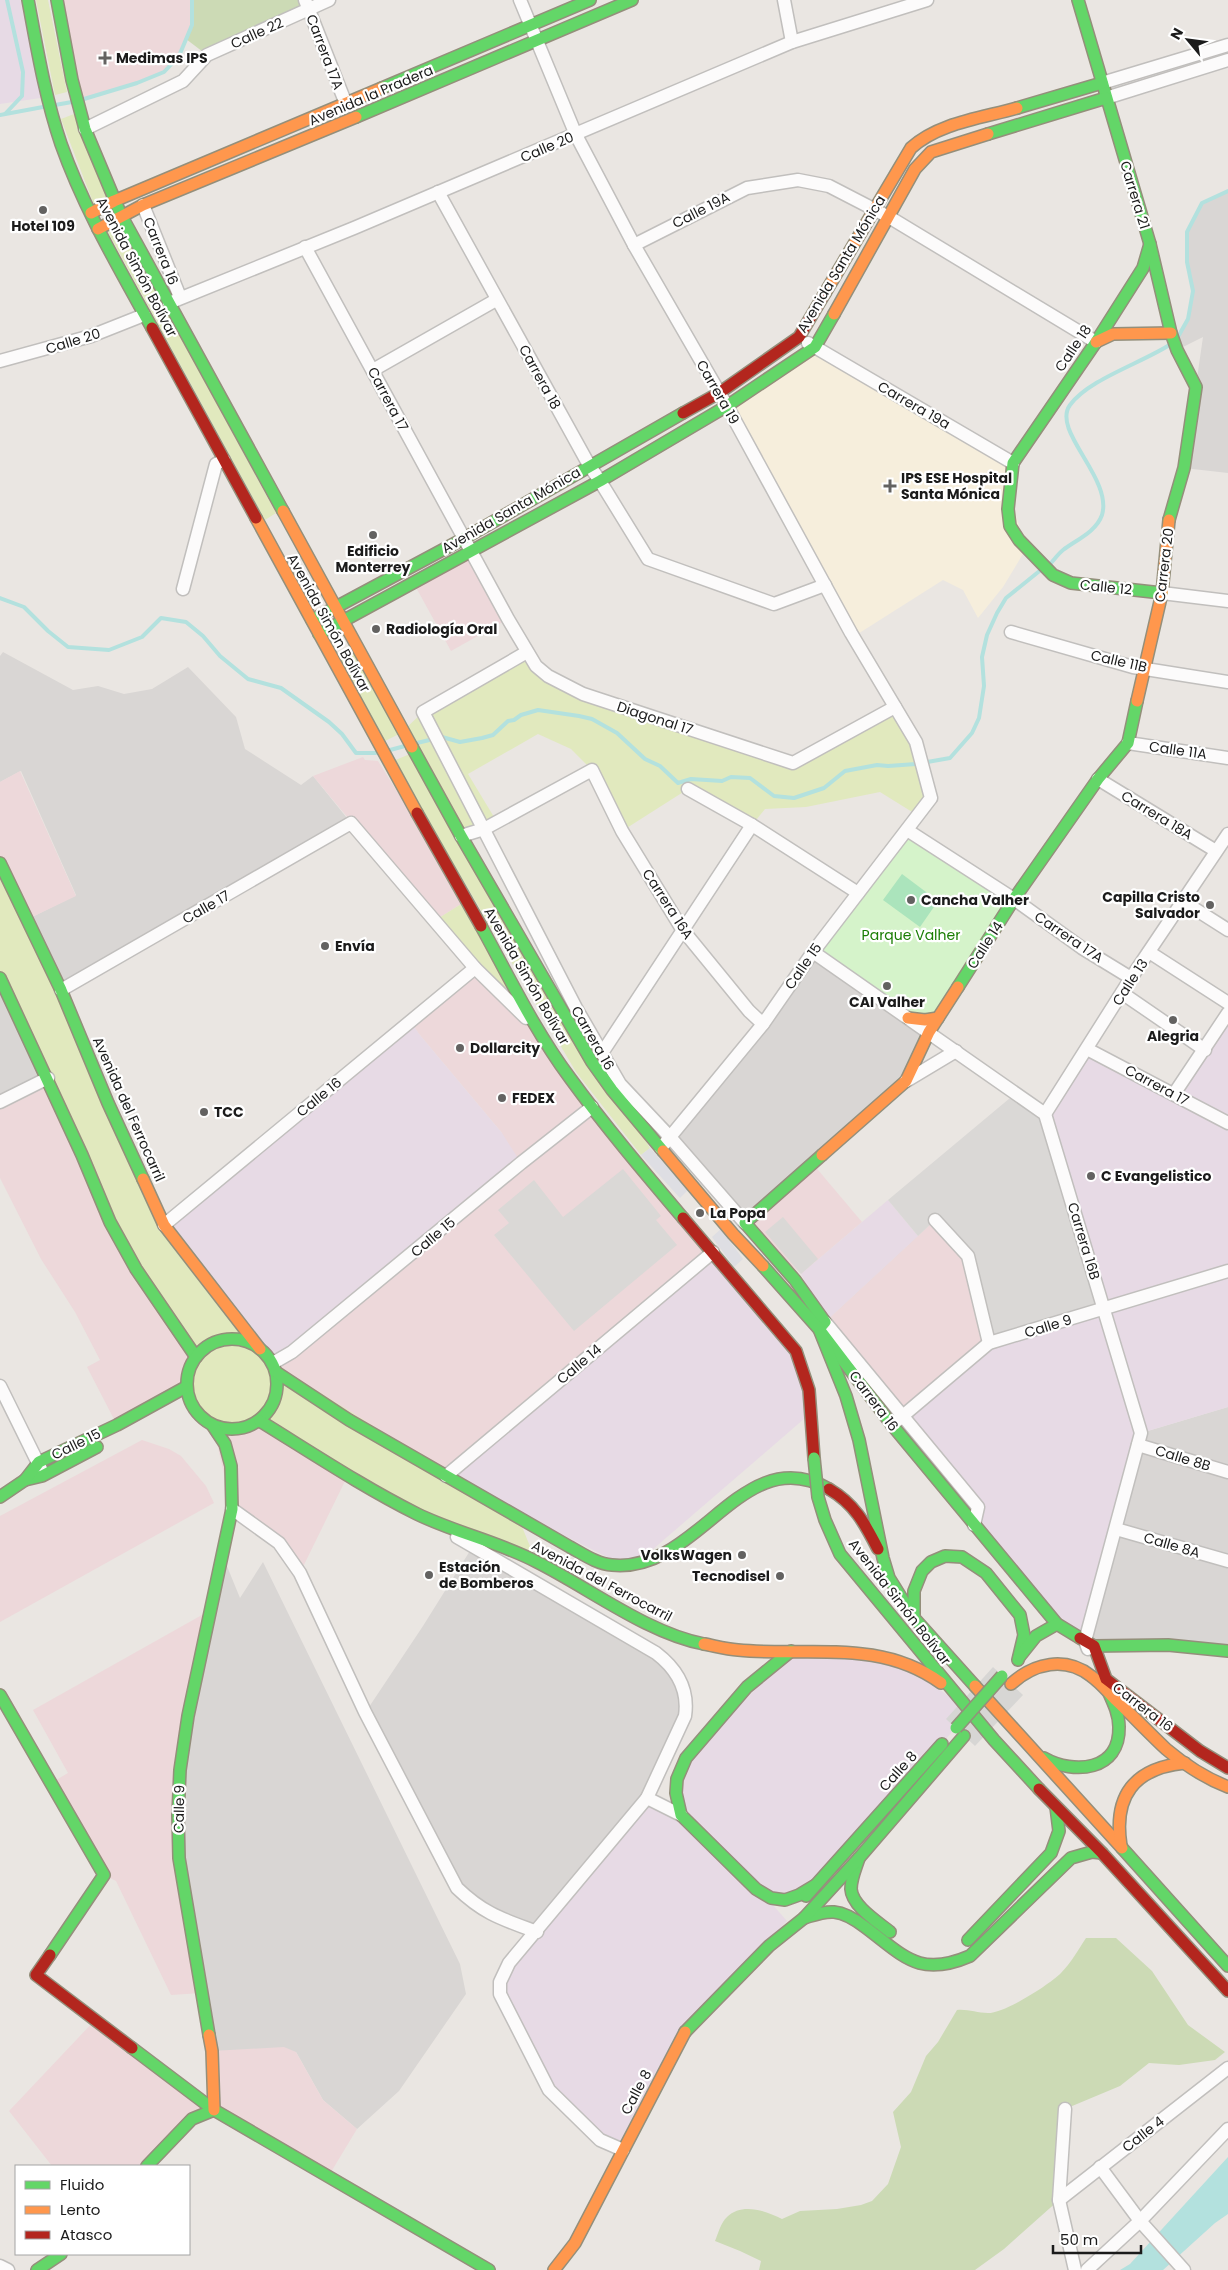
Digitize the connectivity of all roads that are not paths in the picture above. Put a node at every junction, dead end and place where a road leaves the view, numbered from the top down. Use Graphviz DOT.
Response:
graph roads {
  1 [pos="28,0"];
  2 [pos="57,0"];
  3 [pos="329,0"];
  4 [pos="520,0"];
  5 [pos="590,0"];
  6 [pos="632,0"];
  7 [pos="784,0"];
  8 [pos="927,0"];
  9 [pos="1078,0"];
  10 [pos="307,5"];
  11 [pos="530,24"];
  12 [pos="536,40"];
  13 [pos="792,42"];
  14 [pos="1228,45"];
  15 [pos="1228,60"];
  16 [pos="1102,83"];
  17 [pos="1106,98"];
  18 [pos="346,104"];
  19 [pos="85,129"];
  20 [pos="576,135"];
  21 [pos="438,192"];
  22 [pos="114,201"];
  23 [pos="143,205"];
  24 [pos="874,208"];
  25 [pos="90,213"];
  26 [pos="121,215"];
  27 [pos="889,217"];
  28 [pos="98,229"];
  29 [pos="1150,244"];
  30 [pos="634,245"];
  31 [pos="305,247"];
  32 [pos="175,300"];
  33 [pos="496,300"];
  34 [pos="144,316"];
  35 [pos="1172,332"];
  36 [pos="799,337"];
  37 [pos="1096,342"];
  38 [pos="815,347"];
  39 [pos="0,362"];
  40 [pos="373,370"];
  41 [pos="1196,387"];
  42 [pos="719,393"];
  43 [pos="727,406"];
  44 [pos="224,460"];
  45 [pos="1013,463"];
  46 [pos="589,465"];
  47 [pos="600,481"];
  48 [pos="463,539"];
  49 [pos="471,553"];
  50 [pos="824,585"];
  51 [pos="183,589"];
  52 [pos="1162,593"];
  53 [pos="1228,601"];
  54 [pos="337,607"];
  55 [pos="343,619"];
  56 [pos="312,620"];
  57 [pos="1011,632"];
  58 [pos="319,634"];
  59 [pos="527,652"];
  60 [pos="1145,668"];
  61 [pos="1228,682"];
  62 [pos="895,707"];
  63 [pos="1128,743"];
  64 [pos="1228,758"];
  65 [pos="926,778"];
  66 [pos="1098,779"];
  67 [pos="688,789"];
  68 [pos="752,825"];
  69 [pos="484,829"];
  70 [pos="906,830"];
  71 [pos="1228,834"];
  72 [pos="461,836"];
  73 [pos="1216,851"];
  74 [pos="0,863"];
  75 [pos="858,893"];
  76 [pos="1014,900"];
  77 [pos="1184,902"];
  78 [pos="682,929"];
  79 [pos="1228,930"];
  80 [pos="813,952"];
  81 [pos="1149,952"];
  82 [pos="475,968"];
  83 [pos="0,978"];
  84 [pos="1131,978"];
  85 [pos="61,990"];
  86 [pos="1122,993"];
  87 [pos="4,997"];
  88 [pos="1228,1003"];
  89 [pos="1228,1013"];
  90 [pos="908,1018"];
  91 [pos="938,1018"];
  92 [pos="763,1024"];
  93 [pos="539,1030"];
  94 [pos="929,1032"];
  95 [pos="1086,1049"];
  96 [pos="1204,1050"];
  97 [pos="956,1051"];
  98 [pos="602,1053"];
  99 [pos="48,1078"];
  100 [pos="906,1081"];
  101 [pos="1174,1094"];
  102 [pos="0,1102"];
  103 [pos="592,1107"];
  104 [pos="1045,1114"];
  105 [pos="1228,1123"];
  106 [pos="670,1137"];
  107 [pos="661,1148"];
  108 [pos="935,1220"];
  109 [pos="745,1223"];
  110 [pos="164,1225"];
  111 [pos="713,1252"];
  112 [pos="1228,1271"];
  113 [pos="1105,1308"];
  114 [pos="822,1326"];
  115 [pos="989,1343"];
  116 [pos="260,1349"];
  117 [pos="196,1357"];
  118 [pos="274,1368"];
  119 [pos="0,1386"];
  120 [pos="186,1387"];
  121 [pos="180,1404"];
  122 [pos="260,1421"];
  123 [pos="897,1421"];
  124 [pos="213,1426"];
  125 [pos="1138,1444"];
  126 [pos="39,1462"];
  127 [pos="1228,1472"];
  128 [pos="42,1476"];
  129 [pos="446,1476"];
  130 [pos="25,1480"];
  131 [pos="0,1497"];
  132 [pos="232,1509"];
  133 [pos="418,1514"];
  134 [pos="974,1525"];
  135 [pos="1116,1528"];
  136 [pos="883,1558"];
  137 [pos="1228,1561"];
  138 [pos="914,1618"];
  139 [pos="1057,1624"];
  140 [pos="1090,1644"];
  141 [pos="1126,1644"];
  142 [pos="791,1652"];
  143 [pos="1228,1652"];
  144 [pos="1018,1660"];
  145 [pos="1102,1679"];
  146 [pos="1004,1688"];
  147 [pos="952,1691"];
  148 [pos="1109,1693"];
  149 [pos="0,1695"];
  150 [pos="1011,1728"];
  151 [pos="960,1732"];
  152 [pos="1185,1763"];
  153 [pos="1228,1768"];
  154 [pos="1228,1787"];
  155 [pos="647,1798"];
  156 [pos="1056,1808"];
  157 [pos="681,1815"];
  158 [pos="1121,1846"];
  159 [pos="1102,1853"];
  160 [pos="859,1858"];
  161 [pos="814,1886"];
  162 [pos="804,1918"];
  163 [pos="536,1932"];
  164 [pos="769,1946"];
  165 [pos="1228,1966"];
  166 [pos="1228,1991"];
  167 [pos="1228,2068"];
  168 [pos="1065,2109"];
  169 [pos="214,2110"];
  170 [pos="1228,2129"];
  171 [pos="623,2150"];
  172 [pos="148,2165"];
  173 [pos="1100,2167"];
  174 [pos="1059,2200"];
  175 [pos="1140,2221"];
  176 [pos="60,2255"];
  177 [pos="67,2255"];
  178 [pos="0,2266"];
  179 [pos="1183,2269"];
  180 [pos="8,2270"];
  181 [pos="37,2270"];
  182 [pos="60,2270"];
  183 [pos="489,2270"];
  184 [pos="554,2270"];
  185 [pos="1075,2270"];
  186 [pos="1087,2270"];
  1 -- 25 [label="main road, Avenida Simón Bolívar"];
  2 -- 19 [label="main road, Avenida Simón Bolívar"];
  3 -- 10 [label="street, Calle 22"];
  4 -- 11 [label="street, Carrera 19"];
  5 -- 11 [label="main road, Avenida la Pradera"];
  6 -- 12 [label="main road, Avenida la Pradera"];
  7 -- 13 [label="street"];
  8 -- 13 [label="street, Calle 20"];
  9 -- 16 [label="main road, Carrera 21"];
  10 -- 18 [label="street, Carrera 17A"];
  10 -- 19 [label="street, Calle 22"];
  11 -- 12 [label="street, Carrera 19"];
  11 -- 18 [label="main road, Avenida la Pradera"];
  12 -- 20 [label="street, Carrera 19"];
  12 -- 23 [label="main road, Avenida la Pradera"];
  13 -- 20 [label="street, Calle 20"];
  14 -- 16 [label="street, Avenida Santa Mónica"];
  15 -- 17 [label="street, Avenida Santa Mónica"];
  16 -- 17 [label="main road, Carrera 21"];
  16 -- 24 [label="main road, Avenida Santa Mónica"];
  17 -- 27 [label="main road, Avenida Santa Mónica"];
  17 -- 29 [label="main road, Carrera 21"];
  18 -- 22 [label="main road, Avenida la Pradera"];
  19 -- 22 [label="main road, Avenida Simón Bolívar"];
  20 -- 21 [label="street, Calle 20"];
  20 -- 30 [label="street, Carrera 19"];
  21 -- 31 [label="street, Calle 20"];
  21 -- 33 [label="street, Carrera 18"];
  22 -- 25 [label="main road, Avenida la Pradera"];
  22 -- 26 [label="main road, Avenida Simón Bolívar"];
  23 -- 26 [label="main road, Avenida la Pradera"];
  23 -- 32 [label="street, Carrera 16"];
  24 -- 27 [label="street, Calle 19A"];
  24 -- 30 [label="street, Calle 19A"];
  24 -- 36 [label="main road, Avenida Santa Mónica"];
  25 -- 28 [label="main road, Avenida Simón Bolívar"];
  26 -- 28 [label="main road, Avenida la Pradera"];
  26 -- 32 [label="main road, Avenida Simón Bolívar"];
  27 -- 37 [label="street, Calle 19A"];
  27 -- 38 [label="main road, Avenida Santa Mónica"];
  28 -- 34 [label="main road, Avenida Simón Bolívar"];
  29 -- 35 [label="main road, Carrera 21"];
  29 -- 37 [label="main road, Calle 18"];
  30 -- 42 [label="street, Carrera 19"];
  31 -- 32 [label="street, Calle 20"];
  31 -- 40 [label="street, Carrera 17"];
  32 -- 54 [label="main road, Avenida Simón Bolívar"];
  33 -- 40 [label="street"];
  33 -- 46 [label="street, Carrera 18"];
  34 -- 39 [label="street, Calle 20"];
  34 -- 44 [label="main road, Avenida Simón Bolívar"];
  35 -- 37 [label="main road"];
  35 -- 41 [label="main road, Carrera 21"];
  36 -- 38 [label="street, Carrera 19a"];
  36 -- 42 [label="main road, Avenida Santa Mónica"];
  37 -- 45 [label="main road, Calle 18"];
  38 -- 43 [label="main road, Avenida Santa Mónica"];
  38 -- 45 [label="street, Carrera 19a"];
  40 -- 48 [label="street, Carrera 17"];
  41 -- 52 [label="main road, Carrera 20"];
  42 -- 43 [label="street, Carrera 19"];
  42 -- 46 [label="main road, Avenida Santa Mónica"];
  43 -- 47 [label="main road, Avenida Santa Mónica"];
  43 -- 50 [label="street, Carrera 19"];
  44 -- 51 [label="street"];
  44 -- 56 [label="main road, Avenida Simón Bolívar"];
  45 -- 52 [label="main road, Calle 12"];
  46 -- 47 [label="street, Carrera 18"];
  46 -- 48 [label="main road, Avenida Santa Mónica"];
  47 -- 49 [label="main road, Avenida Santa Mónica"];
  47 -- 50 [label="street, Carrera 18"];
  48 -- 49 [label="street, Carrera 17"];
  48 -- 54 [label="main road, Avenida Santa Mónica"];
  49 -- 55 [label="main road, Avenida Santa Mónica"];
  49 -- 59 [label="street, Diagonal 17"];
  50 -- 62 [label="street, Carrera 19"];
  52 -- 53 [label="street, Calle 12"];
  52 -- 60 [label="main road, Carrera 20"];
  54 -- 55 [label="main road, Avenida Simón Bolívar"];
  54 -- 56 [label="main road"];
  55 -- 58 [label="main road"];
  55 -- 72 [label="main road, Avenida Simón Bolívar"];
  56 -- 58 [label="main road, Avenida Simón Bolívar"];
  57 -- 60 [label="street, Calle 11B"];
  58 -- 93 [label="main road, Avenida Simón Bolívar"];
  59 -- 62 [label="street, Diagonal 17"];
  59 -- 69 [label="street, Carrera 16"];
  60 -- 61 [label="street, Calle 11B"];
  60 -- 63 [label="main road, Carrera 20"];
  62 -- 65 [label="street, Carrera 19"];
  63 -- 64 [label="street, Calle 11A"];
  63 -- 66 [label="main road, Calle 14"];
  65 -- 70 [label="street, Calle 15"];
  66 -- 73 [label="street, Carrera 18A"];
  66 -- 76 [label="main road, Calle 14"];
  67 -- 68 [label="street"];
  68 -- 75 [label="street"];
  68 -- 78 [label="street"];
  69 -- 72 [label="street"];
  69 -- 78 [label="street, Carrera 16A"];
  69 -- 98 [label="street, Carrera 16"];
  70 -- 75 [label="street, Calle 15"];
  70 -- 76 [label="street, Carrera 17A"];
  71 -- 73 [label="street"];
  72 -- 107 [label="main road, Avenida Simón Bolívar"];
  73 -- 77 [label="street, Calle 13"];
  74 -- 85 [label="main road, Avenida del Ferrocarril"];
  75 -- 80 [label="street, Calle 15"];
  76 -- 84 [label="street, Carrera 17A"];
  76 -- 91 [label="main road, Calle 14"];
  77 -- 79 [label="street"];
  77 -- 81 [label="street, Calle 13"];
  78 -- 92 [label="street, Carrera 16A"];
  78 -- 98 [label="street"];
  80 -- 90 [label="street"];
  80 -- 92 [label="street, Calle 15"];
  81 -- 84 [label="street, Calle 13"];
  81 -- 88 [label="street"];
  82 -- 85 [label="street, Calle 17"];
  82 -- 93 [label="street"];
  82 -- 110 [label="street, Calle 16"];
  83 -- 87 [label="main road"];
  84 -- 86 [label="street, Calle 13"];
  85 -- 110 [label="main road, Avenida del Ferrocarril"];
  86 -- 95 [label="street, Calle 13"];
  86 -- 96 [label="street"];
  87 -- 99 [label="main road"];
  89 -- 96 [label="street"];
  90 -- 91 [label="main road"];
  90 -- 94 [label="street"];
  91 -- 94 [label="main road, Calle 14"];
  92 -- 106 [label="street, Calle 15"];
  93 -- 103 [label="main road, Avenida Simón Bolívar"];
  94 -- 97 [label="street"];
  94 -- 100 [label="main road, Calle 14"];
  95 -- 101 [label="street, Carrera 17"];
  95 -- 104 [label="street, Calle 13"];
  96 -- 101 [label="street"];
  97 -- 100 [label="street, Calle 14"];
  97 -- 104 [label="street"];
  98 -- 106 [label="street, Carrera 16"];
  99 -- 102 [label="street"];
  99 -- 117 [label="main road"];
  100 -- 109 [label="main road, Calle 14"];
  101 -- 105 [label="street, Carrera 17"];
  103 -- 111 [label="main road, Avenida Simón Bolívar"];
  103 -- 118 [label="street, Calle 15"];
  104 -- 113 [label="street, Carrera 16B"];
  106 -- 107 [label="street, Calle 15"];
  106 -- 109 [label="street, Carrera 16"];
  107 -- 114 [label="main road, Avenida Simón Bolívar"];
  108 -- 115 [label="street"];
  109 -- 114 [label="main road, Carrera 16"];
  110 -- 116 [label="main road, Avenida del Ferrocarril"];
  111 -- 129 [label="street, Calle 14"];
  111 -- 147 [label="main road, Avenida Simón Bolívar, bridge"];
  112 -- 113 [label="street, Calle 9"];
  113 -- 115 [label="street, Calle 9"];
  113 -- 125 [label="street, Carrera 16B"];
  114 -- 123 [label="street, Carrera 16"];
  114 -- 136 [label="main road, Avenida Simón Bolívar"];
  115 -- 123 [label="street, Calle 9"];
  116 -- 117 [label="main road"];
  116 -- 118 [label="main road"];
  117 -- 120 [label="main road"];
  118 -- 122 [label="main road"];
  118 -- 129 [label="main road, Avenida del Ferrocarril"];
  119 -- 126 [label="street"];
  120 -- 121 [label="main road"];
  120 -- 126 [label="main road, Calle 15"];
  121 -- 124 [label="main road"];
  121 -- 128 [label="main road, Calle 15"];
  122 -- 124 [label="main road"];
  122 -- 133 [label="main road, Avenida del Ferrocarril"];
  123 -- 134 [label="street, Carrera 16"];
  124 -- 132 [label="main road, Calle 9"];
  125 -- 127 [label="street, Calle 8B"];
  125 -- 135 [label="street, Carrera 16B"];
  126 -- 128 [label="street"];
  126 -- 130 [label="main road, Calle 15"];
  128 -- 130 [label="main road, Calle 15"];
  129 -- 136 [label="main road, Avenida del Ferrocarril"];
  130 -- 131 [label="main road, Calle 15"];
  132 -- 163 [label="street"];
  132 -- 169 [label="main road, Calle 9"];
  133 -- 142 [label="main road, Avenida del Ferrocarril"];
  133 -- 155 [label="street"];
  134 -- 139 [label="main road, Carrera 16"];
  135 -- 137 [label="street, Calle 8A"];
  135 -- 140 [label="street, Carrera 16B"];
  136 -- 138 [label="main road, Avenida Simón Bolívar"];
  138 -- 144 [label="main road"];
  138 -- 150 [label="main road, Avenida Simón Bolívar"];
  139 -- 140 [label="main road, Carrera 16"];
  139 -- 144 [label="main road, Calle 8"];
  140 -- 141 [label="main road"];
  140 -- 145 [label="street"];
  141 -- 143 [label="main road"];
  141 -- 145 [label="main road"];
  142 -- 147 [label="main road, Avenida del Ferrocarril"];
  142 -- 157 [label="main road"];
  144 -- 146 [label="main road, Calle 8"];
  145 -- 146 [label="main road"];
  145 -- 148 [label="main road"];
  145 -- 153 [label="main road, Carrera 16"];
  146 -- 151 [label="main road, Calle 8, bridge"];
  146 -- 151 [label="main road, Calle 8"];
  147 -- 156 [label="main road, Avenida Simón Bolívar"];
  148 -- 150 [label="main road"];
  148 -- 152 [label="main road"];
  149 -- 169 [label="main road"];
  150 -- 158 [label="main road, Avenida Simón Bolívar"];
  151 -- 160 [label="main road, Calle 8"];
  151 -- 161 [label="main road, Calle 8"];
  152 -- 154 [label="main road"];
  152 -- 158 [label="main road"];
  155 -- 157 [label="street"];
  155 -- 163 [label="street"];
  156 -- 159 [label="main road, Avenida Simón Bolívar"];
  156 -- 160 [label="main road"];
  157 -- 161 [label="main road"];
  158 -- 165 [label="main road, Avenida Simón Bolívar"];
  159 -- 162 [label="main road"];
  159 -- 166 [label="main road, Avenida Simón Bolívar"];
  160 -- 162 [label="main road, Calle 8"];
  161 -- 164 [label="main road, Calle 8"];
  162 -- 164 [label="main road, Calle 8"];
  163 -- 171 [label="street"];
  164 -- 171 [label="main road, Calle 8"];
  167 -- 173 [label="street, Calle 4"];
  168 -- 174 [label="street"];
  169 -- 172 [label="main road"];
  169 -- 183 [label="main road"];
  170 -- 175 [label="street"];
  171 -- 184 [label="main road, Calle 8"];
  173 -- 174 [label="street, Calle 4"];
  173 -- 175 [label="street"];
  174 -- 185 [label="street"];
  175 -- 179 [label="street"];
  175 -- 186 [label="street"];
  176 -- 181 [label="main road"];
  177 -- 182 [label="main road"];
  178 -- 180 [label="street"];
}
